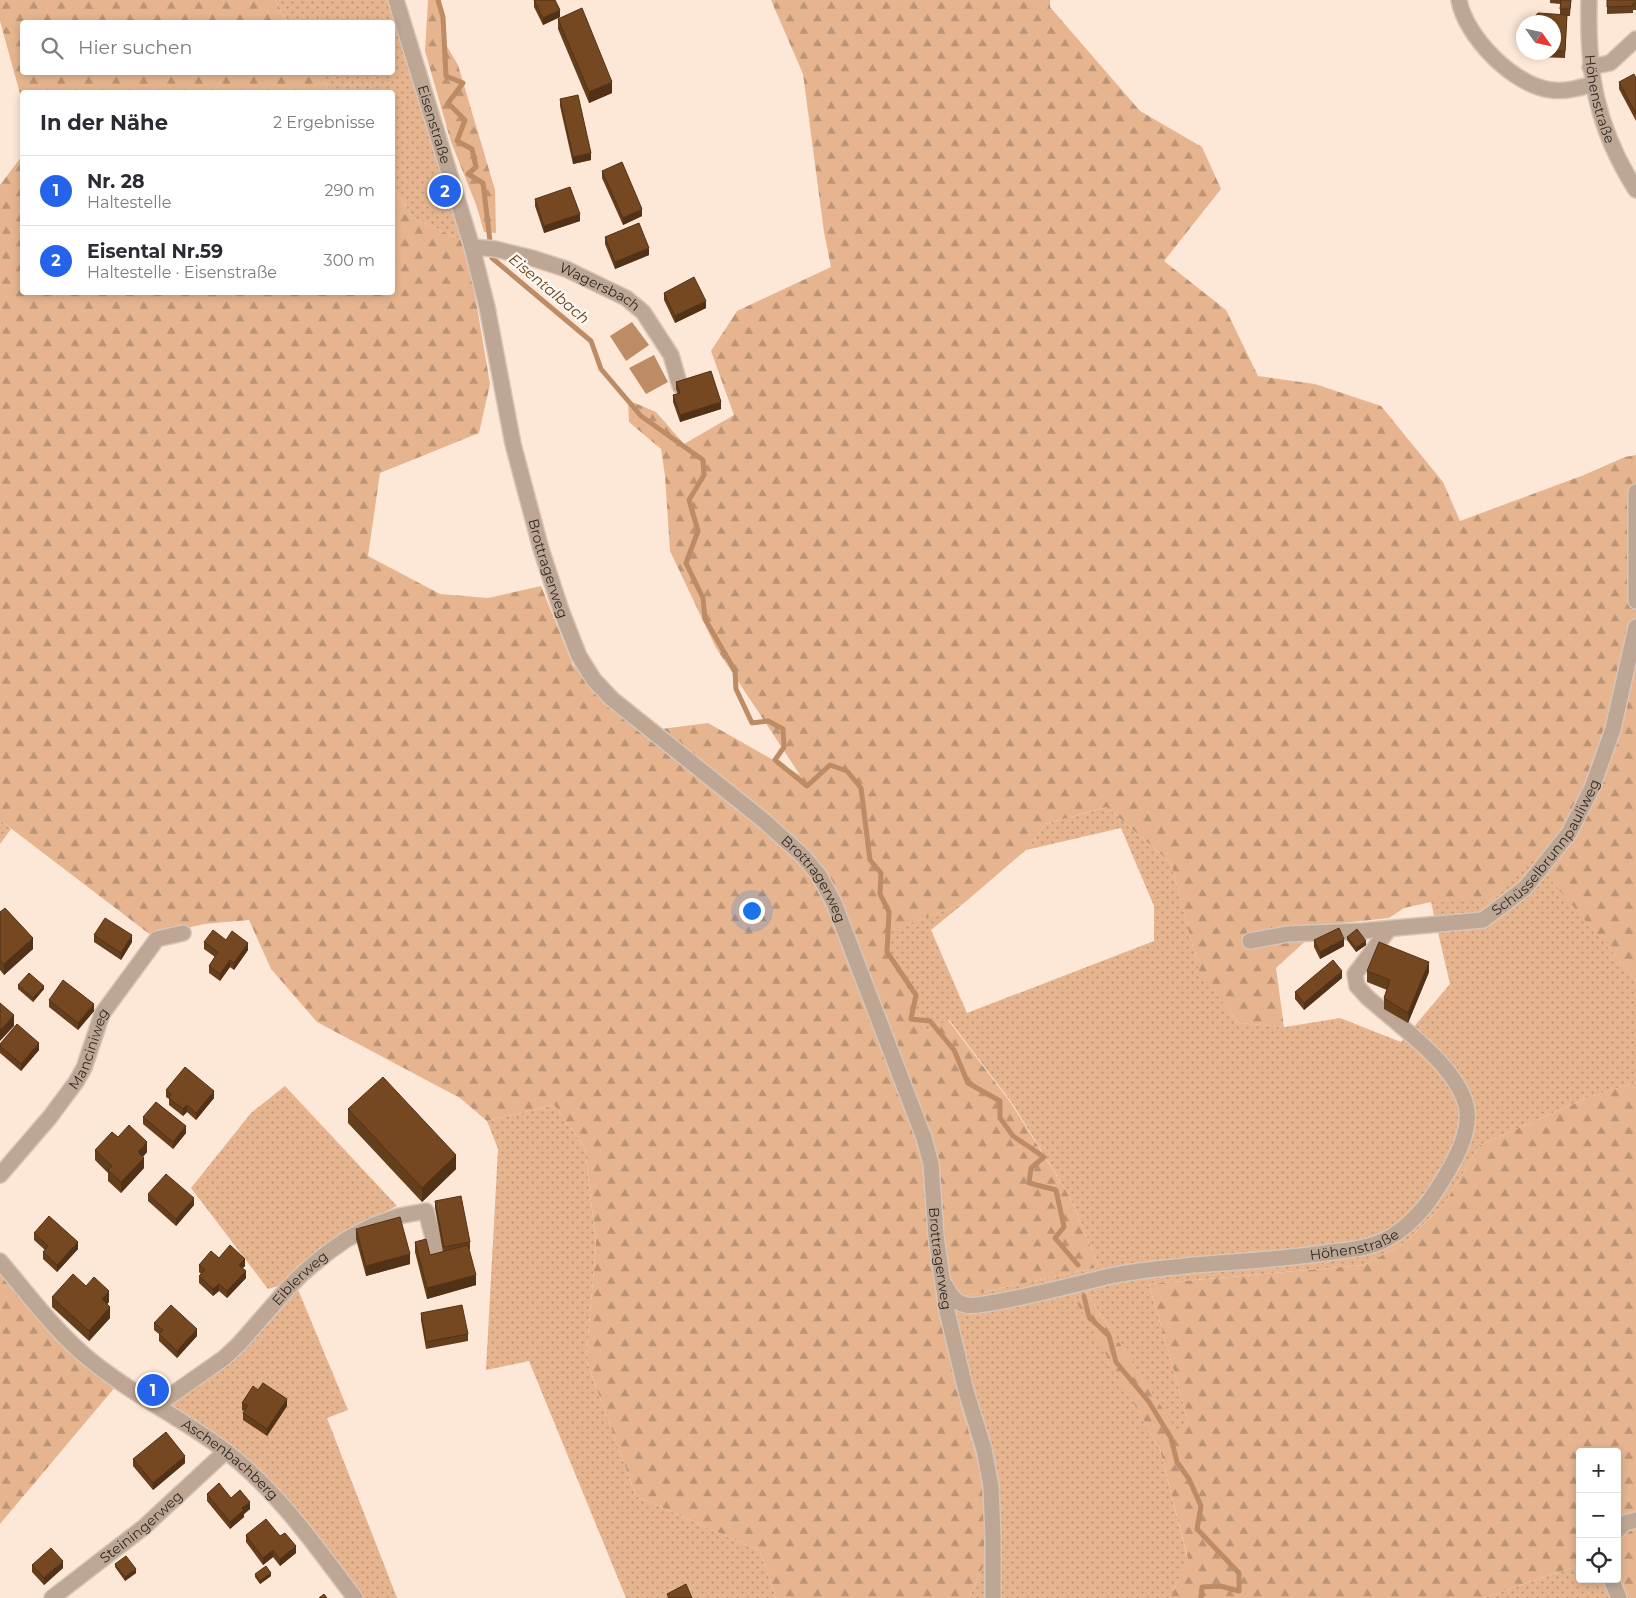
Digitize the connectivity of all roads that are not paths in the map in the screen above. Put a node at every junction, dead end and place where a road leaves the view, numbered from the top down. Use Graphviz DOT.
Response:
graph roads {
  1 [pos="396,0"];
  2 [pos="1459,0"];
  3 [pos="1589,0"];
  4 [pos="1636,39"];
  5 [pos="1590,67"];
  6 [pos="1593,84"];
  7 [pos="1636,190"];
  8 [pos="485,248"];
  9 [pos="680,386"];
  10 [pos="1636,492"];
  11 [pos="1636,601"];
  12 [pos="1636,628"];
  13 [pos="1389,929"];
  14 [pos="183,933"];
  15 [pos="1250,941"];
  16 [pos="0,1175"];
  17 [pos="438,1257"];
  18 [pos="0,1261"];
  19 [pos="943,1282"];
  20 [pos="157,1405"];
  21 [pos="226,1451"];
  22 [pos="1636,1520"];
  23 [pos="1621,1527"];
  24 [pos="1613,1583"];
  25 [pos="52,1598"];
  26 [pos="355,1598"];
  27 [pos="993,1598"];
  28 [pos="1619,1598"];
  1 -- 8 [label="street, Eisenstraße"];
  2 -- 6 [label="street"];
  3 -- 5 [label="street, Höhenstraße"];
  4 -- 5 [label="street"];
  5 -- 6 [label="street, Höhenstraße"];
  6 -- 7 [label="street, Höhenstraße"];
  8 -- 9 [label="street, Wagersbach"];
  8 -- 19 [label="street, Brottragerweg"];
  10 -- 11 [label="street"];
  12 -- 13 [label="street, Schüsselbrunnpauliweg"];
  13 -- 15 [label="street, Schüsselbrunnpauliweg"];
  13 -- 19 [label="street, Höhenstraße"];
  14 -- 16 [label="street, Manciniweg"];
  17 -- 20 [label="street, Eiblerweg"];
  18 -- 20 [label="street, Aschenbachberg"];
  19 -- 27 [label="street, Brottragerweg"];
  20 -- 21 [label="street, Aschenbachberg"];
  21 -- 25 [label="street, Steiningerweg"];
  21 -- 26 [label="street, Aschenbachberg"];
  22 -- 23 [label="street"];
  24 -- 28 [label="street"];
}
